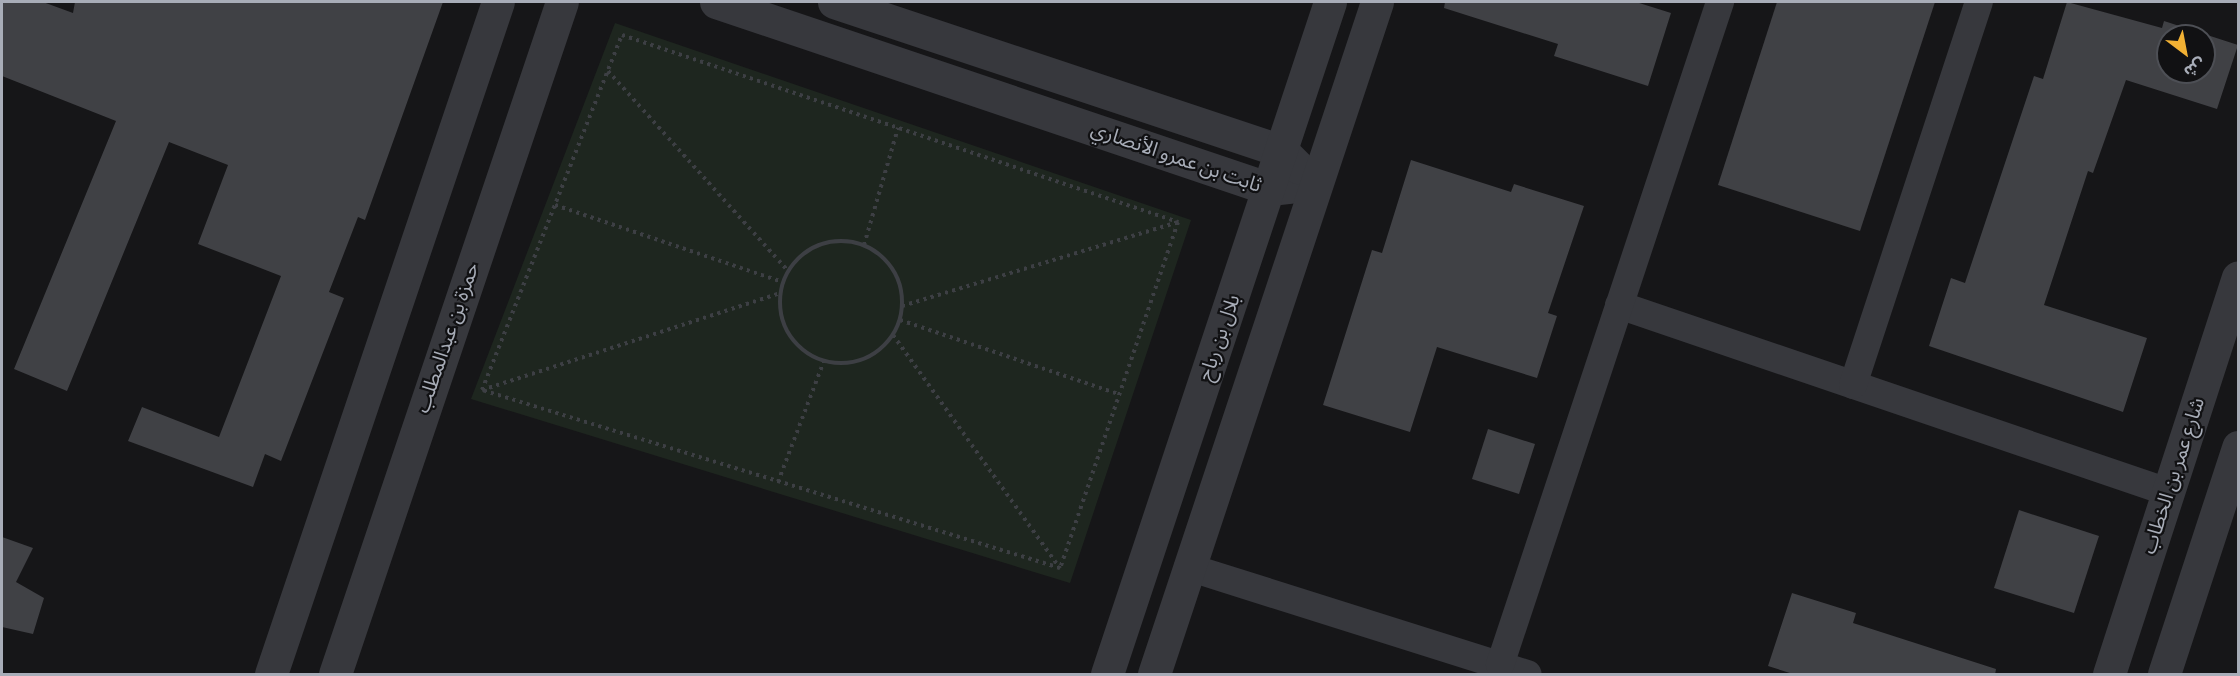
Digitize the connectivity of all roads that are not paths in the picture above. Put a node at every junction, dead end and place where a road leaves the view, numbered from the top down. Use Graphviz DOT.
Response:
graph roads {
  1 [pos="498,2"];
  2 [pos="562,2"];
  3 [pos="716,2"];
  4 [pos="834,2"];
  5 [pos="1330,2"];
  6 [pos="1377,2"];
  7 [pos="1720,2"];
  8 [pos="1979,2"];
  9 [pos="1281,151"];
  10 [pos="1316,185"];
  11 [pos="1269,189"];
  12 [pos="2238,277"];
  13 [pos="1619,305"];
  14 [pos="1853,385"];
  15 [pos="2238,447"];
  16 [pos="2168,492"];
  17 [pos="2230,502"];
  18 [pos="1188,567"];
  19 [pos="1500,665"];
  20 [pos="271,675"];
  21 [pos="335,675"];
  22 [pos="1107,675"];
  23 [pos="1154,675"];
  24 [pos="1528,675"];
  25 [pos="2109,675"];
  26 [pos="2164,675"];
  1 -- 20 [label="street"];
  2 -- 21 [label="street, حمزة بن عبدالمطلب"];
  3 -- 11 [label="street, ثابت بن عمرو الأنصاري"];
  4 -- 9 [label="street, ثابت بن عمرو الأنصاري"];
  5 -- 9 [label="street, بلال بن رباح"];
  6 -- 10 [label="street"];
  7 -- 13 [label="street"];
  8 -- 14 [label="street"];
  9 -- 10 [label="street, ثابت بن عمرو الأنصاري"];
  9 -- 11 [label="street, بلال بن رباح"];
  10 -- 11 [label="street, ثابت بن عمرو الأنصاري"];
  10 -- 18 [label="street"];
  11 -- 22 [label="street, بلال بن رباح"];
  12 -- 16 [label="street, شارع عمر بن الخطاب"];
  13 -- 14 [label="street"];
  13 -- 19 [label="street"];
  14 -- 16 [label="street"];
  15 -- 17 [label="street"];
  16 -- 25 [label="street, شارع عمر بن الخطاب"];
  17 -- 26 [label="street"];
  18 -- 19 [label="street"];
  18 -- 23 [label="street"];
  19 -- 24 [label="street"];
}
